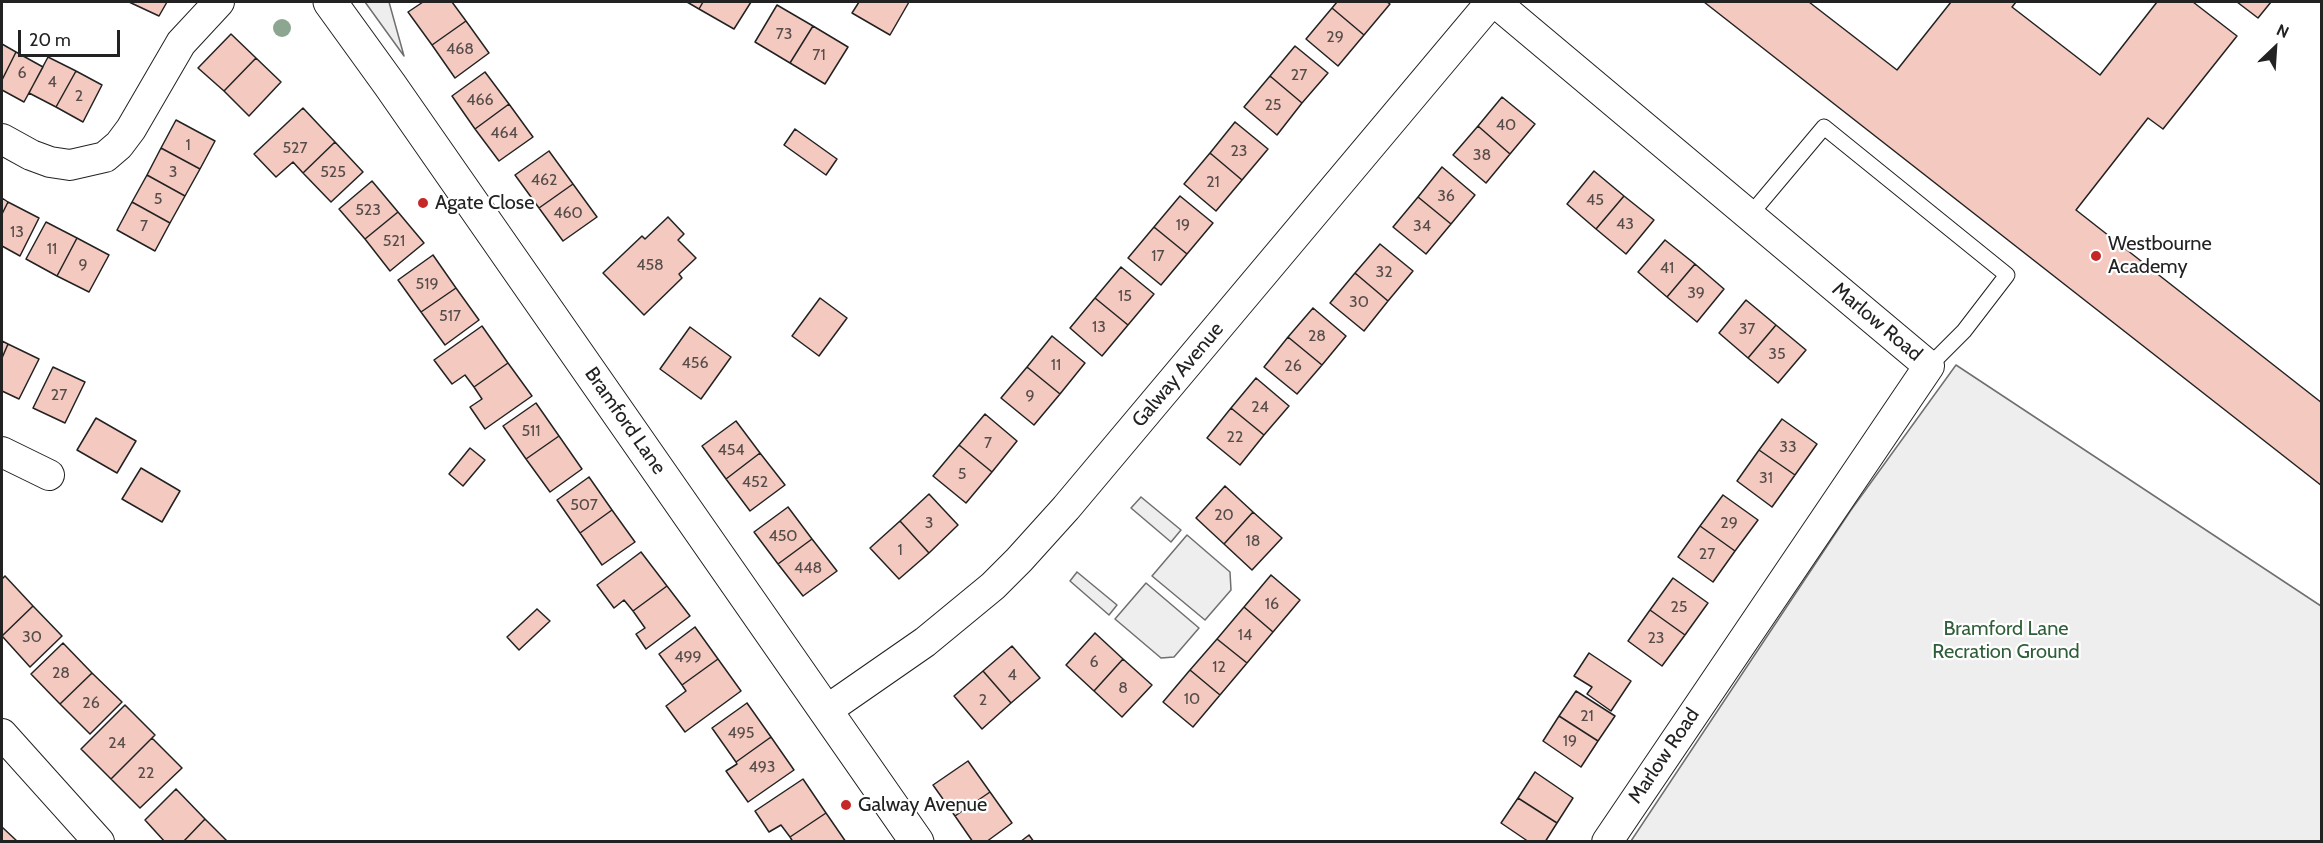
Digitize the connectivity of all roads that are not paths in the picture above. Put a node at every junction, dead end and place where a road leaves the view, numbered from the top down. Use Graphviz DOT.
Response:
graph roads {
  1 [pos="219,2"];
  2 [pos="332,2"];
  3 [pos="1493,2"];
  4 [pos="2,139"];
  5 [pos="1750,215"];
  6 [pos="1929,366"];
  7 [pos="2,453"];
  8 [pos="49,475"];
  9 [pos="827,710"];
  10 [pos="2,734"];
  11 [pos="99,842"];
  12 [pos="917,842"];
  13 [pos="1607,842"];
  1 -- 4 [label="street"];
  2 -- 9 [label="street, Bramford Lane"];
  3 -- 5 [label="street, Marlow Road"];
  3 -- 9 [label="street, Galway Avenue"];
  5 -- 6 [label="street, Marlow Road"];
  5 -- 6 [label="lane"];
  6 -- 13 [label="street, Marlow Road"];
  7 -- 8 [label="street"];
  9 -- 12 [label="street, Bramford Lane"];
  10 -- 11 [label="street"];
}
